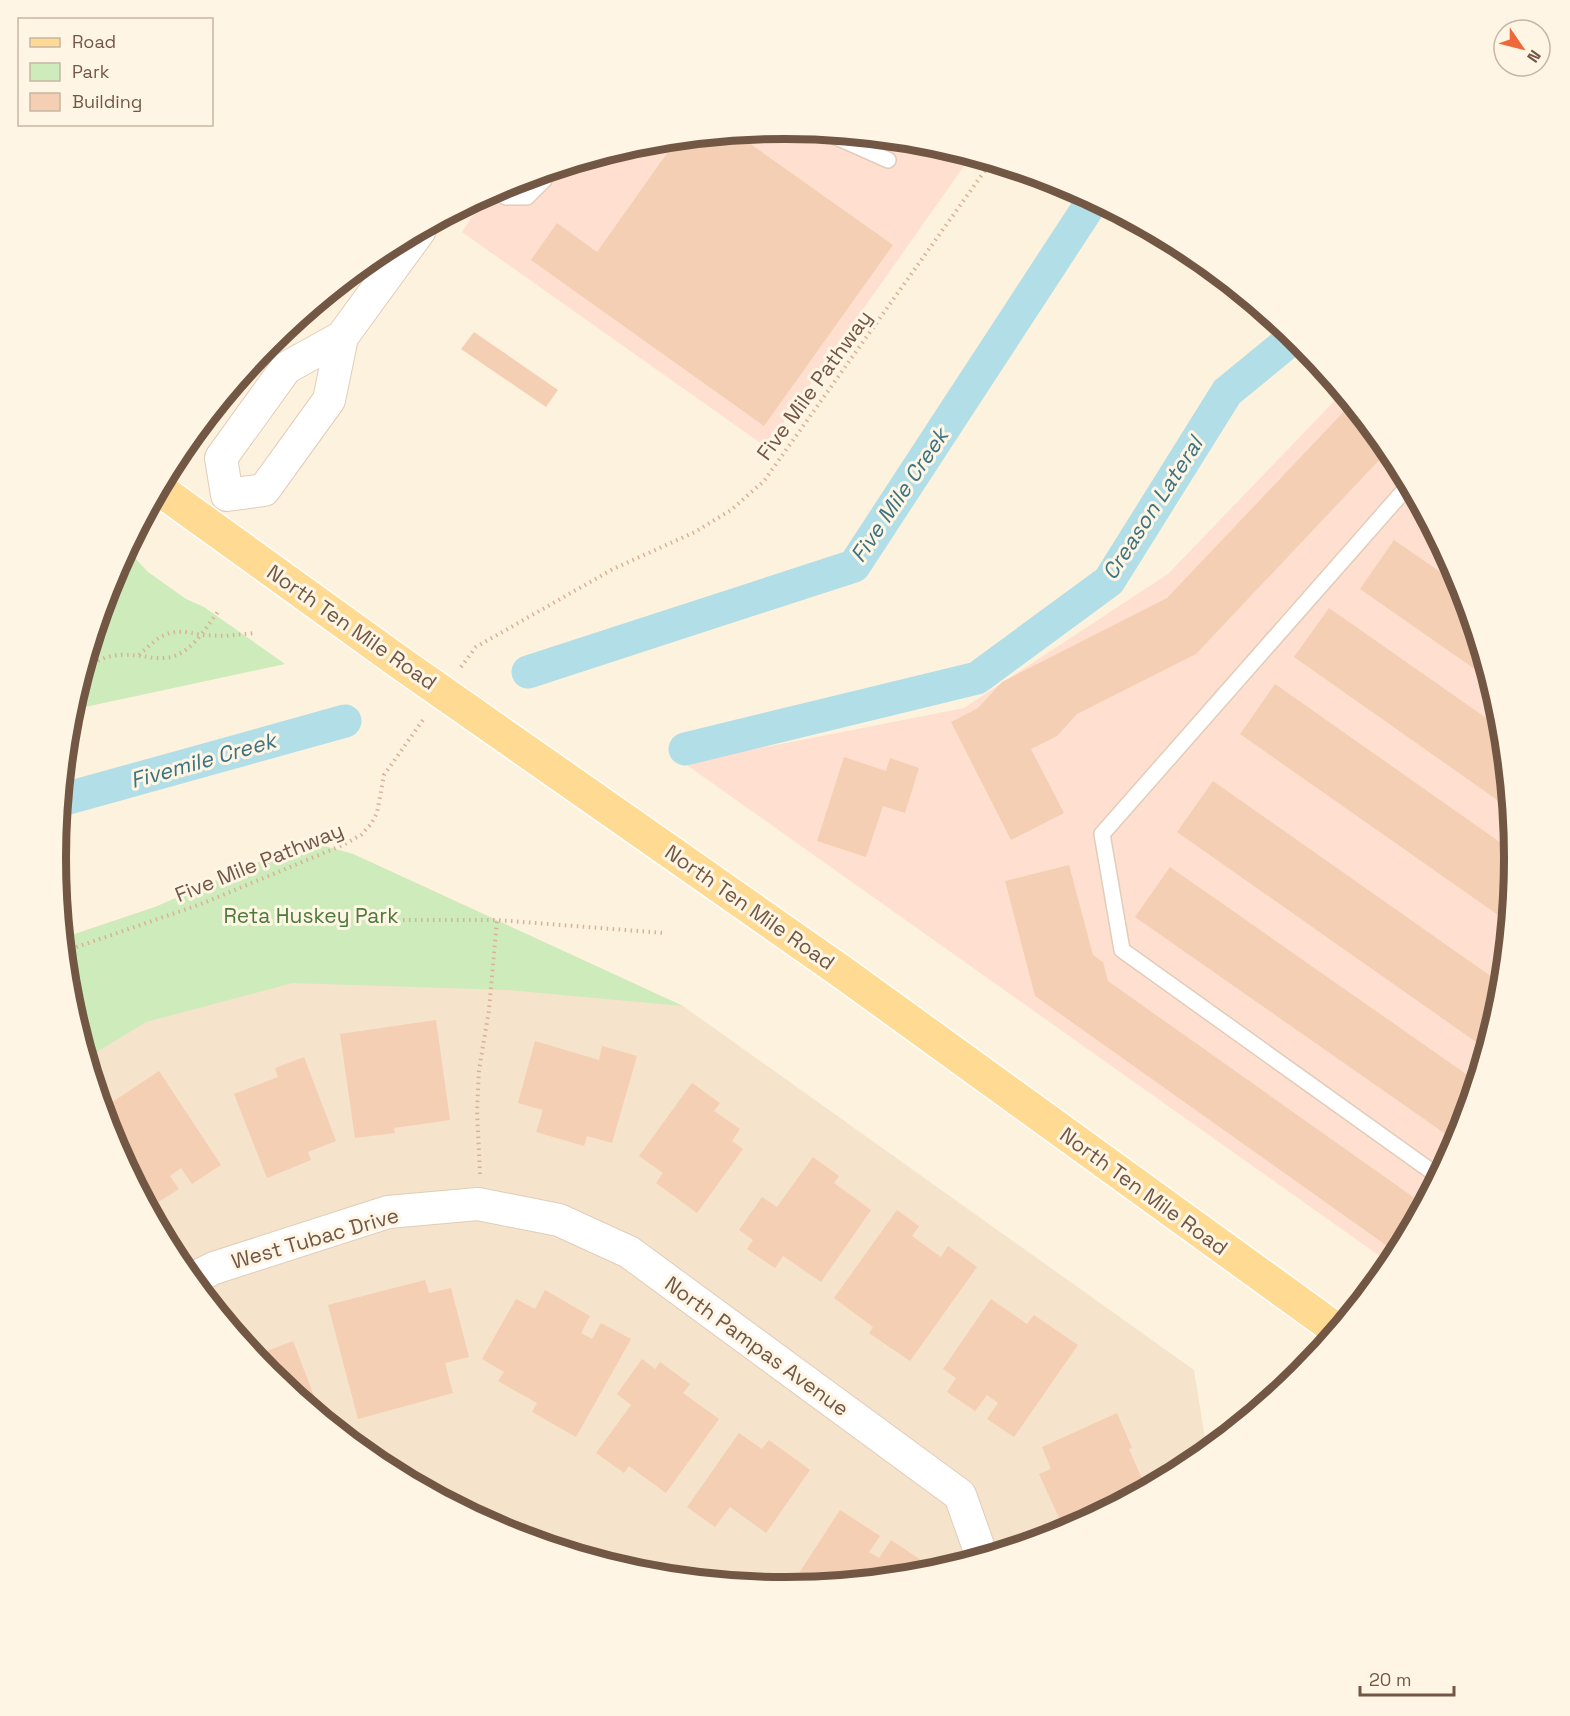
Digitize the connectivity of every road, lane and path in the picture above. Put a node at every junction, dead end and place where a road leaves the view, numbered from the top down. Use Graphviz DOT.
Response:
graph roads {
  1 [pos="848,142"];
  2 [pos="888,160"];
  3 [pos="987,168"];
  4 [pos="543,181"];
  5 [pos="505,196"];
  6 [pos="408,246"];
  7 [pos="342,337"];
  8 [pos="1403,491"];
  9 [pos="165,493"];
  10 [pos="227,495"];
  11 [pos="207,524"];
  12 [pos="220,609"];
  13 [pos="255,633"];
  14 [pos="201,635"];
  15 [pos="476,647"];
  16 [pos="139,656"];
  17 [pos="92,665"];
  18 [pos="408,740"];
  19 [pos="398,920"];
  20 [pos="497,920"];
  21 [pos="664,933"];
  22 [pos="72,949"];
  23 [pos="1432,1172"];
  24 [pos="479,1192"];
  25 [pos="200,1275"];
  26 [pos="1331,1326"];
  27 [pos="980,1550"];
  1 -- 2 [label="lane"];
  3 -- 15 [label="path, Five Mile Pathway"];
  4 -- 5 [label="lane"];
  6 -- 7 [label="street"];
  7 -- 10 [label="street"];
  7 -- 10 [label="street"];
  8 -- 23 [label="lane"];
  9 -- 11 [label="main road, North Ten Mile Road"];
  10 -- 11 [label="street"];
  11 -- 26 [label="main road, North Ten Mile Road"];
  12 -- 14 [label="path"];
  13 -- 14 [label="path"];
  14 -- 16 [label="path"];
  14 -- 16 [label="path"];
  16 -- 17 [label="path"];
  18 -- 22 [label="path, Five Mile Pathway"];
  19 -- 20 [label="path"];
  20 -- 21 [label="path"];
  20 -- 24 [label="path"];
  24 -- 25 [label="street, West Tubac Drive"];
  24 -- 27 [label="street, North Pampas Avenue"];
}
